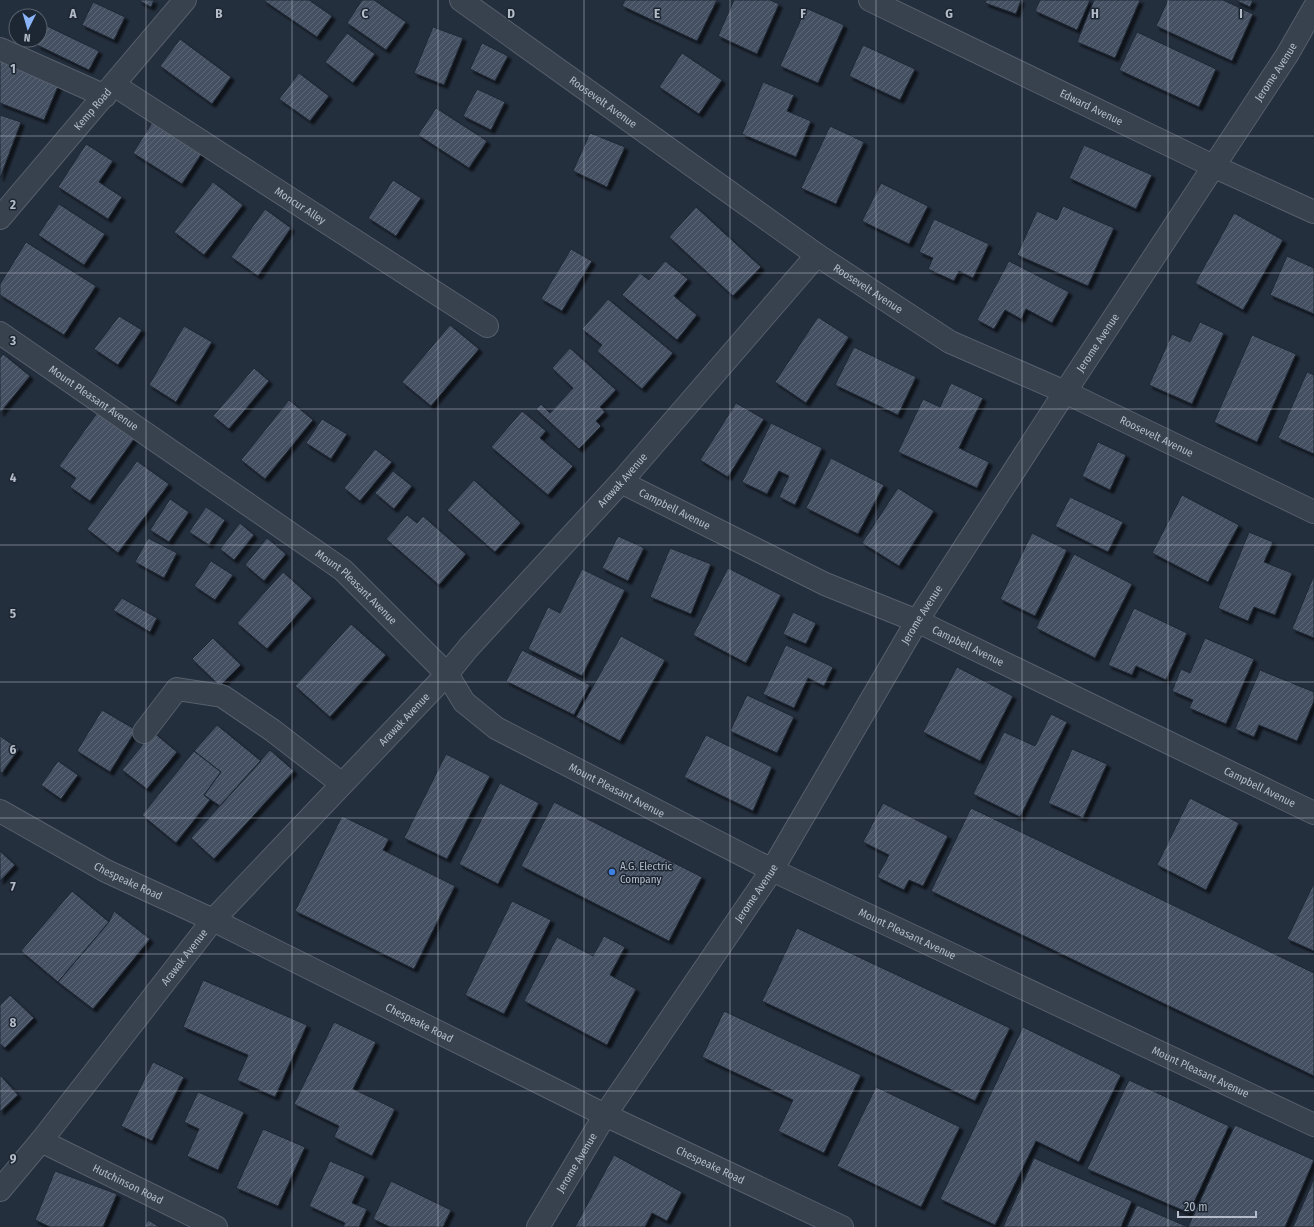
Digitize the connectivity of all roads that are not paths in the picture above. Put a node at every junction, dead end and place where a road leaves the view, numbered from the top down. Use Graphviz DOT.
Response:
graph roads {
  1 [pos="185,0"];
  2 [pos="462,0"];
  3 [pos="870,0"];
  4 [pos="1314,8"];
  5 [pos="0,49"];
  6 [pos="110,90"];
  7 [pos="1213,166"];
  8 [pos="1314,212"];
  9 [pos="0,218"];
  10 [pos="818,256"];
  11 [pos="487,326"];
  12 [pos="0,333"];
  13 [pos="1064,392"];
  14 [pos="621,482"];
  15 [pos="1314,512"];
  16 [pos="916,622"];
  17 [pos="447,674"];
  18 [pos="144,732"];
  19 [pos="342,784"];
  20 [pos="0,811"];
  21 [pos="1314,813"];
  22 [pos="772,870"];
  23 [pos="213,920"];
  24 [pos="605,1115"];
  25 [pos="1314,1126"];
  26 [pos="41,1141"];
  27 [pos="0,1190"];
  28 [pos="216,1227"];
  29 [pos="538,1227"];
  30 [pos="842,1227"];
  1 -- 6 [label="street, Kemp Road"];
  2 -- 10 [label="street, Roosevelt Avenue"];
  3 -- 7 [label="street, Edward Avenue"];
  4 -- 7 [label="street, Jerome Avenue"];
  5 -- 6 [label="street, Moncur Alley"];
  6 -- 9 [label="street, Kemp Road"];
  6 -- 11 [label="street, Moncur Alley"];
  7 -- 8 [label="street, Edward Avenue"];
  7 -- 13 [label="street, Jerome Avenue"];
  10 -- 13 [label="street, Roosevelt Avenue"];
  10 -- 14 [label="street, Arawak Avenue"];
  12 -- 17 [label="street, Mount Pleasant Avenue"];
  13 -- 15 [label="street, Roosevelt Avenue"];
  13 -- 16 [label="street, Jerome Avenue"];
  14 -- 16 [label="street, Campbell Avenue"];
  14 -- 17 [label="street, Arawak Avenue"];
  16 -- 21 [label="street, Campbell Avenue"];
  16 -- 22 [label="street, Jerome Avenue"];
  17 -- 19 [label="street, Arawak Avenue"];
  17 -- 22 [label="street, Mount Pleasant Avenue"];
  18 -- 19 [label="street"];
  19 -- 23 [label="street, Arawak Avenue"];
  20 -- 23 [label="street, Chespeake Road"];
  22 -- 24 [label="street, Jerome Avenue"];
  22 -- 25 [label="street, Mount Pleasant Avenue"];
  23 -- 24 [label="street, Chespeake Road"];
  23 -- 26 [label="street, Arawak Avenue"];
  24 -- 29 [label="street, Jerome Avenue"];
  24 -- 30 [label="street, Chespeake Road"];
  26 -- 27 [label="street, Arawak Avenue"];
  26 -- 28 [label="street, Hutchinson Road"];
}
